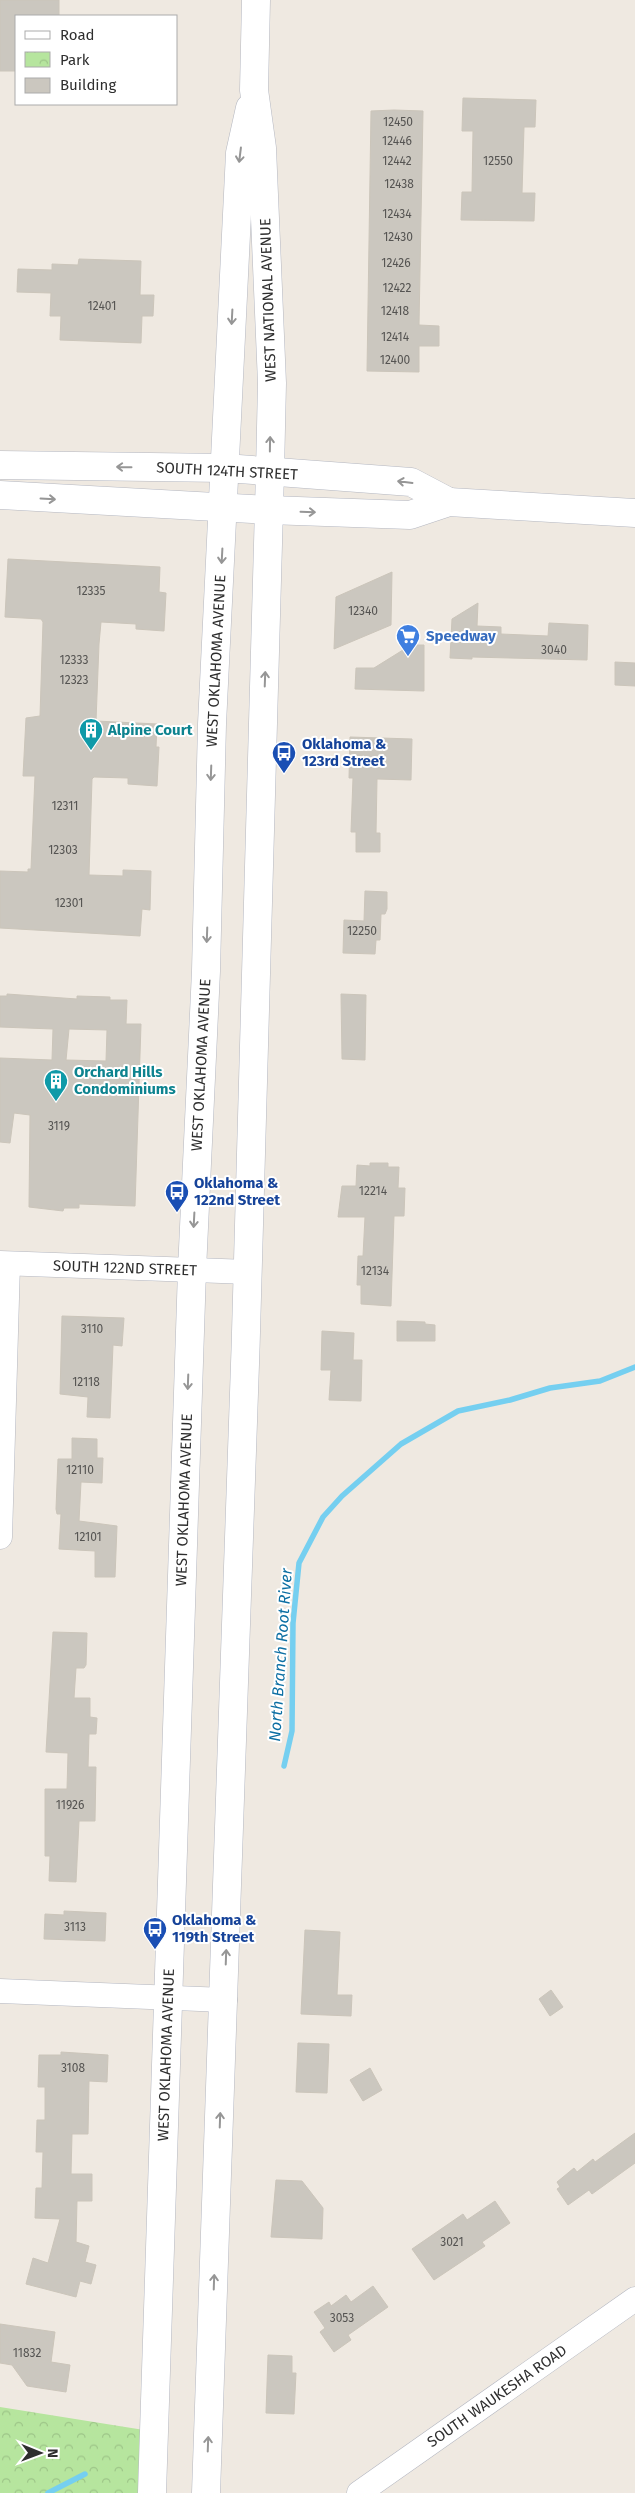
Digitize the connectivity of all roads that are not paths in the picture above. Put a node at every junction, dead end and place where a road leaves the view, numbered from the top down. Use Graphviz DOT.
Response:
graph roads {
  1 [pos="256,0"];
  2 [pos="254,90"];
  3 [pos="0,465"];
  4 [pos="225,468"];
  5 [pos="270,472"];
  6 [pos="0,495"];
  7 [pos="449,502"];
  8 [pos="224,507"];
  9 [pos="269,510"];
  10 [pos="635,513"];
  11 [pos="4,1263"];
  12 [pos="192,1270"];
  13 [pos="249,1272"];
  14 [pos="0,1537"];
  15 [pos="0,1991"];
  16 [pos="167,1998"];
  17 [pos="225,2000"];
  18 [pos="635,2299"];
  19 [pos="152,2493"];
  20 [pos="206,2493"];
  21 [pos="359,2493"];
  1 -- 2 [label="main road, WEST NATIONAL AVENUE"];
  2 -- 4 [label="main road, WEST NATIONAL AVENUE, one-way"];
  5 -- 2 [label="main road, WEST NATIONAL AVENUE, one-way"];
  4 -- 3 [label="main road, SOUTH 124TH STREET, one-way"];
  4 -- 5 [label="main road, SOUTH 124TH STREET"];
  4 -- 8 [label="main road, WEST NATIONAL AVENUE"];
  7 -- 5 [label="main road, SOUTH 124TH STREET, one-way"];
  5 -- 9 [label="main road, WEST NATIONAL AVENUE"];
  6 -- 8 [label="main road, SOUTH 124TH STREET, one-way"];
  9 -- 7 [label="main road, SOUTH 124TH STREET, one-way"];
  7 -- 10 [label="main road, SOUTH 124TH STREET"];
  8 -- 9 [label="main road, SOUTH 124TH STREET"];
  8 -- 12 [label="main road, WEST OKLAHOMA AVENUE, one-way"];
  13 -- 9 [label="main road, one-way"];
  11 -- 12 [label="street, SOUTH 122ND STREET"];
  11 -- 14 [label="street"];
  12 -- 13 [label="street, SOUTH 122ND STREET"];
  12 -- 16 [label="main road, WEST OKLAHOMA AVENUE, one-way"];
  17 -- 13 [label="main road, one-way"];
  15 -- 16 [label="street"];
  16 -- 17 [label="street"];
  16 -- 19 [label="main road, WEST OKLAHOMA AVENUE"];
  20 -- 17 [label="main road, one-way"];
  18 -- 21 [label="street, SOUTH WAUKESHA ROAD"];
}
